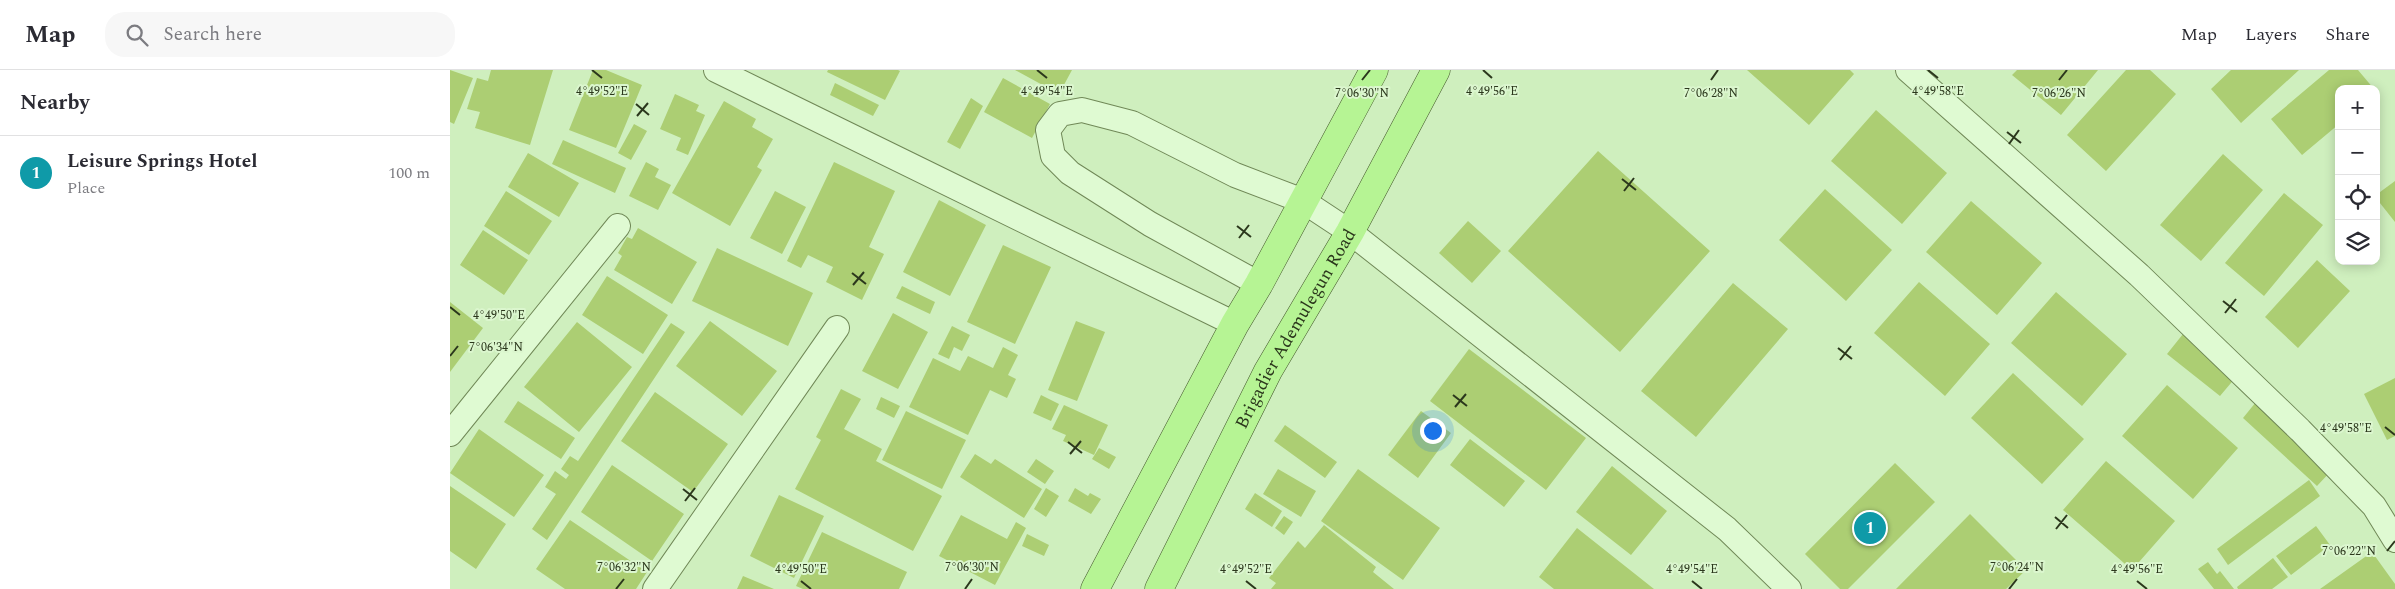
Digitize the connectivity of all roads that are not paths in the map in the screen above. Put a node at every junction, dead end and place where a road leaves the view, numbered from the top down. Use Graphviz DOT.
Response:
graph roads {
  1 [pos="716,70"];
  2 [pos="1374,70"];
  3 [pos="1436,70"];
  4 [pos="1908,70"];
  5 [pos="1303,201"];
  6 [pos="618,226"];
  7 [pos="1350,232"];
  8 [pos="1259,284"];
  9 [pos="1235,324"];
  10 [pos="837,328"];
  11 [pos="450,434"];
  12 [pos="2395,540"];
  13 [pos="1162,588"];
  14 [pos="655,589"];
  15 [pos="1095,589"];
  16 [pos="1789,589"];
  1 -- 9 [label="street"];
  2 -- 5 [label="main road"];
  3 -- 7 [label="main road, Brigadier Ademulegun Road"];
  4 -- 12 [label="street"];
  5 -- 7 [label="street"];
  5 -- 8 [label="main road"];
  5 -- 8 [label="street"];
  6 -- 11 [label="street"];
  7 -- 13 [label="main road, Brigadier Ademulegun Road"];
  7 -- 16 [label="street"];
  8 -- 9 [label="main road"];
  9 -- 15 [label="main road"];
  10 -- 14 [label="street"];
}
